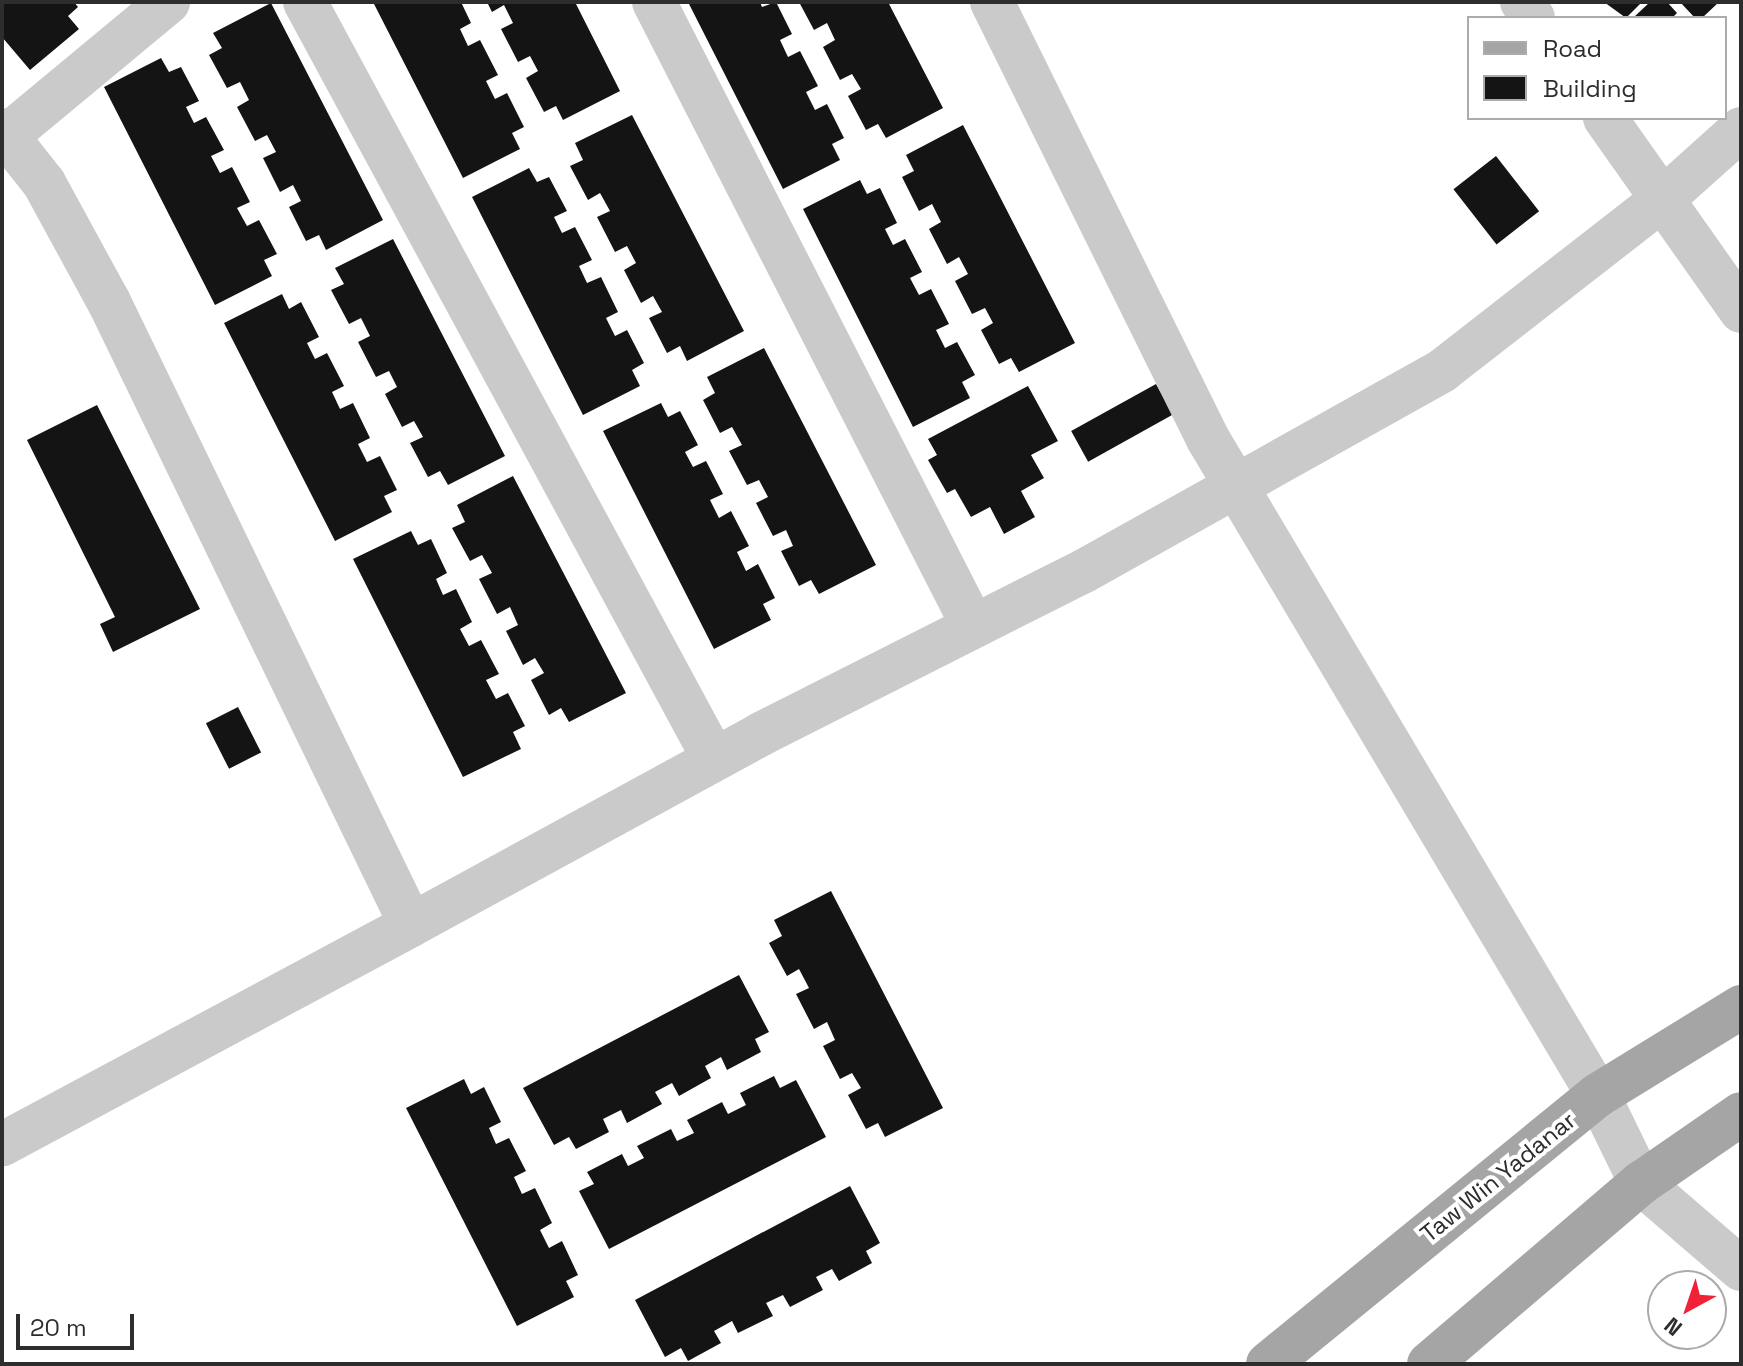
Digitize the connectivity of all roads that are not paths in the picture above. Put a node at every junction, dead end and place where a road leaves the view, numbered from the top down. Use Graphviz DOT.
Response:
graph roads {
  1 [pos="168,2"];
  2 [pos="305,2"];
  3 [pos="654,2"];
  4 [pos="992,2"];
  5 [pos="1606,120"];
  6 [pos="1741,129"];
  7 [pos="4,135"];
  8 [pos="1663,199"];
  9 [pos="1741,311"];
  10 [pos="1237,488"];
  11 [pos="973,626"];
  12 [pos="714,759"];
  13 [pos="411,925"];
  14 [pos="1741,1007"];
  15 [pos="1598,1095"];
  16 [pos="1741,1114"];
  17 [pos="2,1144"];
  18 [pos="1641,1183"];
  19 [pos="1741,1269"];
  20 [pos="1268,1364"];
  21 [pos="1429,1364"];
  1 -- 7 [label="street"];
  2 -- 12 [label="street"];
  3 -- 11 [label="street"];
  4 -- 10 [label="street"];
  5 -- 8 [label="street"];
  6 -- 8 [label="street"];
  7 -- 13 [label="street"];
  8 -- 9 [label="street"];
  8 -- 10 [label="street"];
  10 -- 11 [label="street"];
  10 -- 15 [label="street"];
  11 -- 12 [label="street"];
  12 -- 13 [label="street"];
  13 -- 17 [label="street"];
  14 -- 15 [label="main road, Taw Win Yadanar"];
  15 -- 18 [label="street"];
  15 -- 20 [label="main road, Taw Win Yadanar"];
  16 -- 18 [label="main road"];
  18 -- 19 [label="street"];
  18 -- 21 [label="main road"];
}
